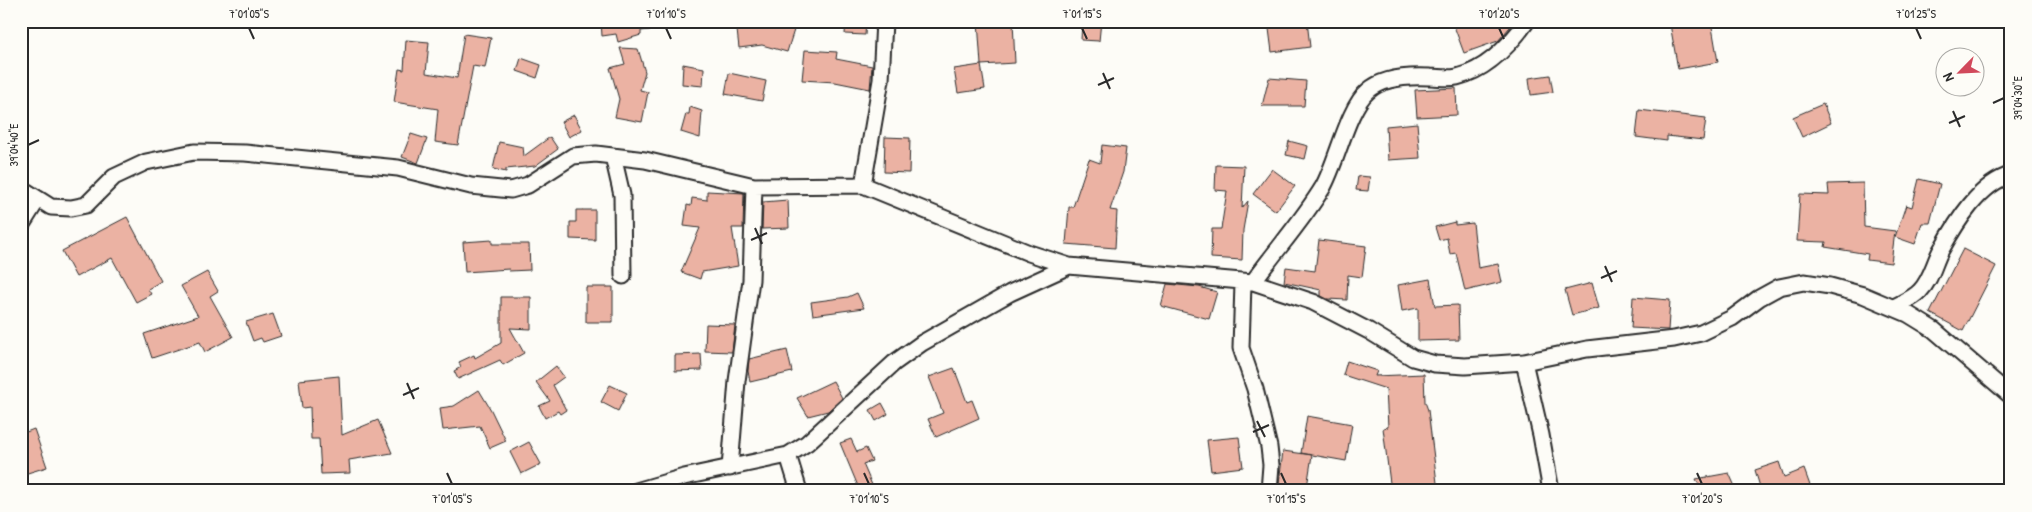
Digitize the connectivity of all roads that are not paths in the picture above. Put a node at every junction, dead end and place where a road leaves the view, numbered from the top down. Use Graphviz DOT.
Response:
graph roads {
  1 [pos="884,21"];
  2 [pos="1527,21"];
  3 [pos="613,156"];
  4 [pos="2011,175"];
  5 [pos="863,185"];
  6 [pos="754,186"];
  7 [pos="21,188"];
  8 [pos="38,199"];
  9 [pos="21,226"];
  10 [pos="1069,266"];
  11 [pos="623,276"];
  12 [pos="1248,282"];
  13 [pos="1894,307"];
  14 [pos="1524,362"];
  15 [pos="2011,396"];
  16 [pos="788,455"];
  17 [pos="730,468"];
  18 [pos="636,491"];
  19 [pos="799,491"];
  20 [pos="1269,491"];
  21 [pos="1551,491"];
  1 -- 5 [label="street"];
  2 -- 12 [label="street"];
  3 -- 6 [label="street"];
  3 -- 8 [label="street"];
  3 -- 11 [label="street"];
  4 -- 13 [label="street"];
  5 -- 6 [label="street"];
  5 -- 10 [label="street"];
  6 -- 17 [label="street"];
  7 -- 8 [label="street"];
  8 -- 9 [label="street"];
  10 -- 12 [label="street"];
  10 -- 16 [label="street"];
  12 -- 14 [label="street"];
  12 -- 20 [label="street"];
  13 -- 14 [label="street"];
  13 -- 15 [label="street"];
  14 -- 21 [label="street"];
  16 -- 17 [label="street"];
  16 -- 19 [label="street"];
  17 -- 18 [label="street"];
}
